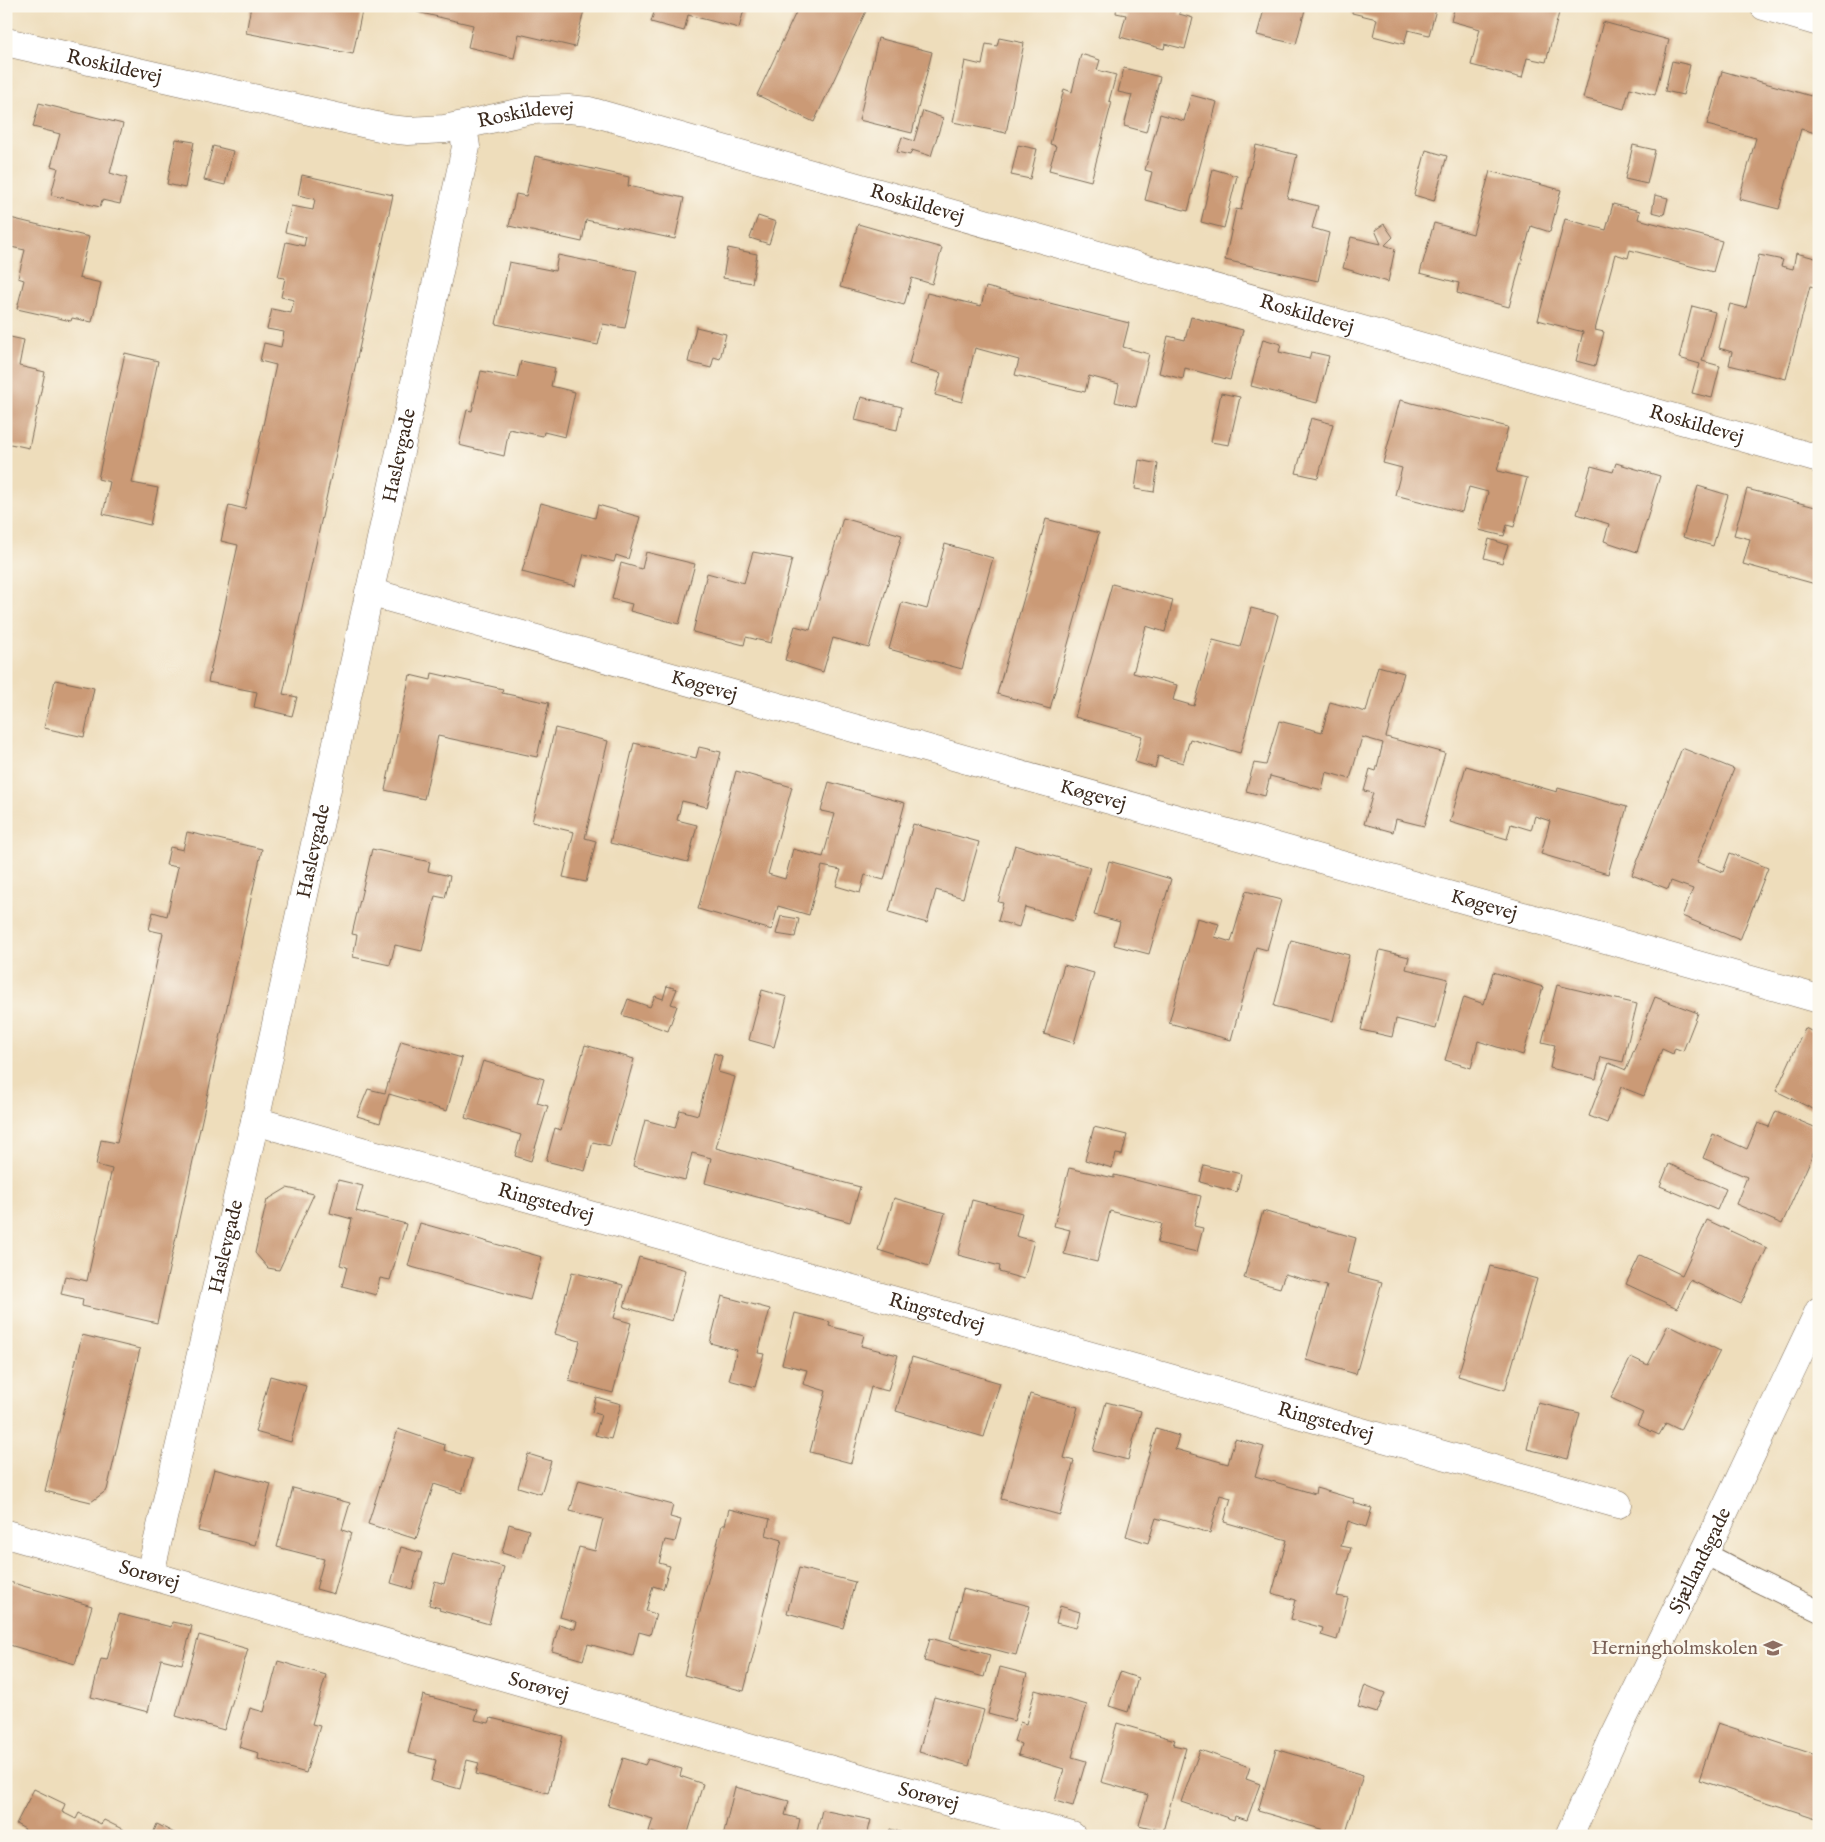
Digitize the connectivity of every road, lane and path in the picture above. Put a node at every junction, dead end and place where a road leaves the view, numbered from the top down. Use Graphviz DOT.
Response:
graph roads {
  1 [pos="1764,6"];
  2 [pos="1819,22"];
  3 [pos="6,42"];
  4 [pos="463,126"];
  5 [pos="1819,459"];
  6 [pos="369,592"];
  7 [pos="1819,1000"];
  8 [pos="255,1121"];
  9 [pos="1819,1311"];
  10 [pos="1618,1504"];
  11 [pos="6,1534"];
  12 [pos="1704,1553"];
  13 [pos="150,1574"];
  14 [pos="1819,1611"];
  15 [pos="1072,1836"];
  16 [pos="1569,1836"];
  1 -- 2 [label="street"];
  3 -- 4 [label="street, Roskildevej"];
  4 -- 5 [label="street, Roskildevej"];
  4 -- 6 [label="street, Haslevgade"];
  6 -- 7 [label="street, Køgevej"];
  6 -- 8 [label="street, Haslevgade"];
  8 -- 10 [label="street, Ringstedvej"];
  8 -- 13 [label="street, Haslevgade"];
  9 -- 12 [label="street, Sjællandsgade"];
  11 -- 13 [label="street, Sorøvej"];
  12 -- 14 [label="lane"];
  12 -- 16 [label="street, Sjællandsgade"];
  13 -- 15 [label="street, Sorøvej"];
}
